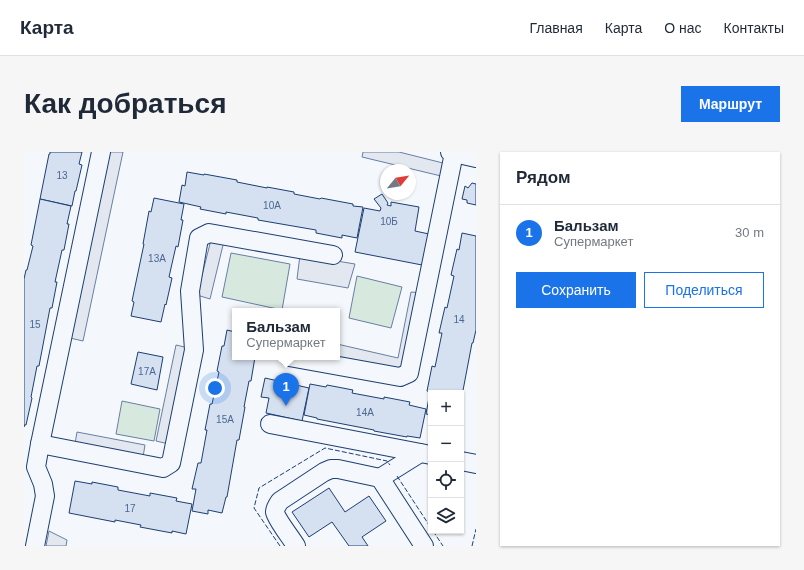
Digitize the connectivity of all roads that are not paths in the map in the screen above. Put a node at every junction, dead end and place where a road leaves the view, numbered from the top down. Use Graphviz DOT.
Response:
graph roads {
  1 [pos="101,152"];
  2 [pos="452,152"];
  3 [pos="476,158"];
  4 [pos="333,255"];
  5 [pos="305,360"];
  6 [pos="270,424"];
  7 [pos="40,444"];
  8 [pos="425,454"];
  9 [pos="464,462"];
  10 [pos="476,464"];
  11 [pos="30,465"];
  12 [pos="380,478"];
  13 [pos="35,546"];
  14 [pos="296,546"];
  15 [pos="424,546"];
  1 -- 7 [label="lane"];
  2 -- 3 [label="lane"];
  2 -- 5 [label="lane"];
  4 -- 7 [label="lane"];
  6 -- 8 [label="lane"];
  7 -- 11 [label="lane"];
  8 -- 12 [label="lane"];
  9 -- 10 [label="lane"];
  11 -- 13 [label="lane"];
  12 -- 14 [label="lane"];
  12 -- 15 [label="lane"];
}
